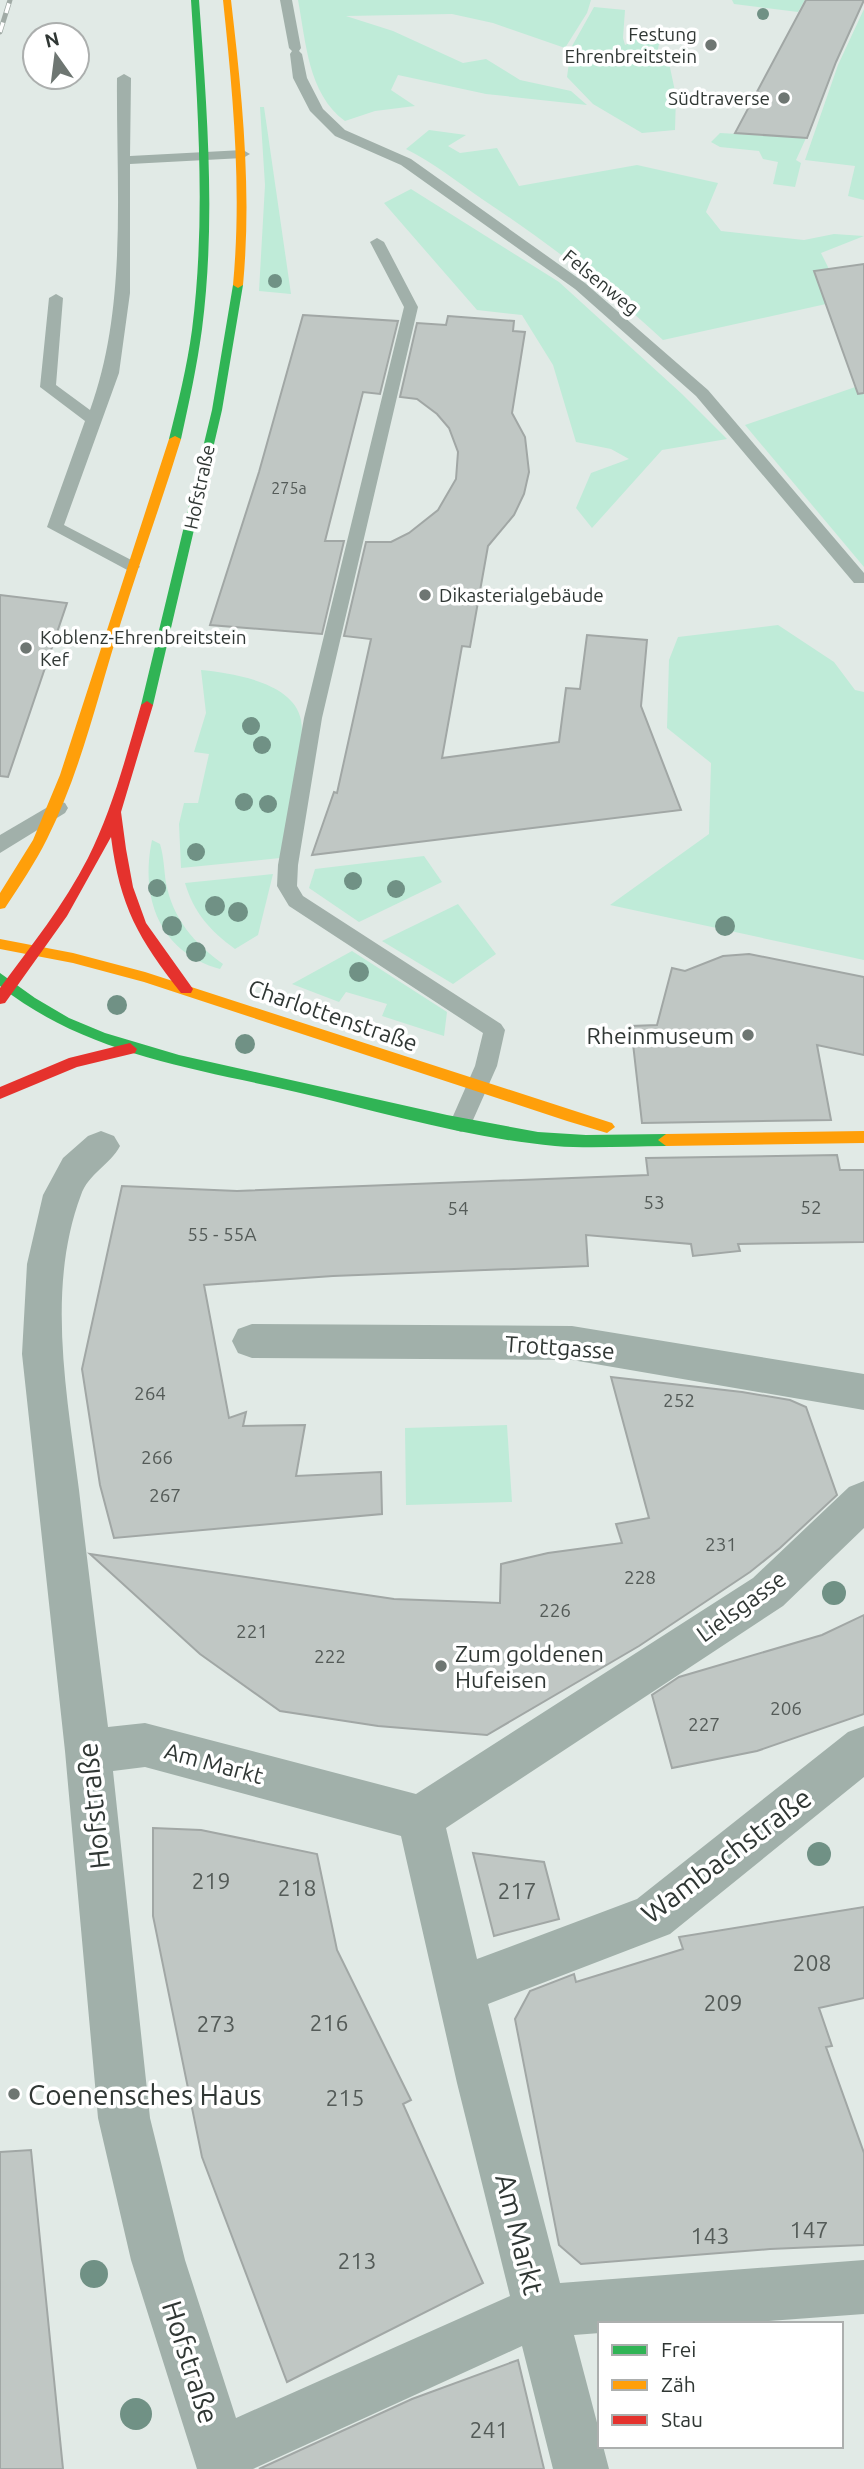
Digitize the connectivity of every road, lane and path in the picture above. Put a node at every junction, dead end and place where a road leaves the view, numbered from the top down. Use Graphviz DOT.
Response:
graph roads {
  1 [pos="195,0"];
  2 [pos="227,0"];
  3 [pos="286,0"];
  4 [pos="124,78"];
  5 [pos="243,154"];
  6 [pos="205,156"];
  7 [pos="123,160"];
  8 [pos="377,242"];
  9 [pos="56,298"];
  10 [pos="94,420"];
  11 [pos="131,567"];
  12 [pos="860,579"];
  13 [pos="58,808"];
  14 [pos="114,810"];
  15 [pos="0,846"];
  16 [pos="0,904"];
  17 [pos="0,944"];
  18 [pos="38,948"];
  19 [pos="3,988"];
  20 [pos="186,989"];
  21 [pos="135,1048"];
  22 [pos="476,1088"];
  23 [pos="0,1093"];
  24 [pos="461,1124"];
  25 [pos="864,1137"];
  26 [pos="649,1140"];
  27 [pos="101,1146"];
  28 [pos="252,1341"];
  29 [pos="864,1392"];
  30 [pos="864,1500"];
  31 [pos="864,1748"];
  32 [pos="88,1751"];
  33 [pos="420,1818"];
  34 [pos="461,1990"];
  35 [pos="864,2287"];
  36 [pos="539,2311"];
  37 [pos="223,2462"];
  38 [pos="581,2469"];
  1 -- 6 [label="main road, Hofstraße"];
  2 -- 5 [label="main road, Hofstraße"];
  3 -- 12 [label="lane, Felsenweg"];
  4 -- 7 [label="lane"];
  5 -- 6 [label="lane"];
  5 -- 14 [label="main road, Hofstraße"];
  6 -- 7 [label="lane"];
  6 -- 11 [label="main road, Hofstraße"];
  7 -- 10 [label="lane"];
  8 -- 22 [label="lane"];
  9 -- 10 [label="lane"];
  10 -- 11 [label="lane"];
  11 -- 13 [label="main road, Hofstraße"];
  13 -- 15 [label="lane"];
  13 -- 16 [label="main road, Hofstraße"];
  14 -- 18 [label="main road, Hofstraße"];
  14 -- 20 [label="main road"];
  17 -- 18 [label="main road, Charlottenstraße"];
  18 -- 19 [label="main road, Hofstraße"];
  18 -- 20 [label="main road, Charlottenstraße"];
  19 -- 21 [label="main road, Charlottenstraße"];
  20 -- 22 [label="main road, Charlottenstraße"];
  21 -- 23 [label="main road"];
  21 -- 24 [label="main road, Charlottenstraße"];
  22 -- 24 [label="lane"];
  22 -- 26 [label="main road, Charlottenstraße"];
  24 -- 26 [label="main road, Charlottenstraße"];
  25 -- 26 [label="main road, Charlottenstraße"];
  27 -- 32 [label="street, Hofstraße"];
  28 -- 29 [label="street, Trottgasse"];
  30 -- 33 [label="street, Lielsgasse"];
  31 -- 34 [label="street, Wambachstraße"];
  32 -- 33 [label="street, Am Markt"];
  32 -- 37 [label="street, Hofstraße"];
  33 -- 34 [label="street, Am Markt"];
  34 -- 36 [label="street, Am Markt"];
  35 -- 36 [label="street"];
  36 -- 37 [label="street, Am Markt"];
  36 -- 38 [label="street"];
}
